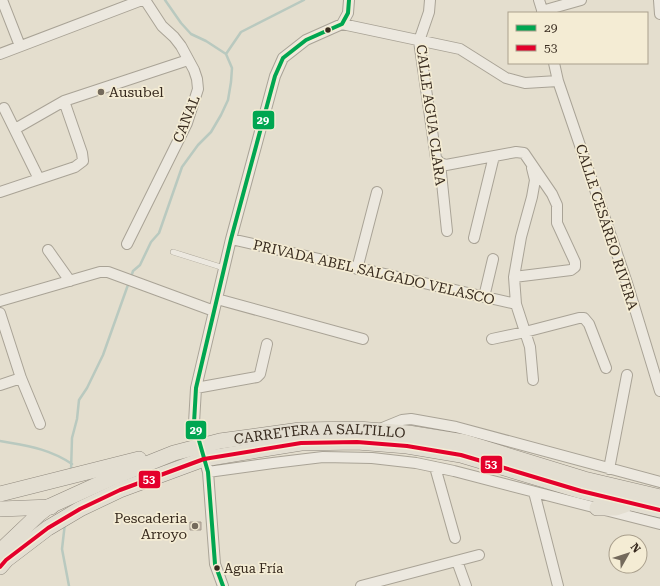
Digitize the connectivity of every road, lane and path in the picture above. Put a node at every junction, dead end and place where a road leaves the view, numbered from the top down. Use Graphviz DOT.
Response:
graph roads {
  1 [pos="2,0"];
  2 [pos="143,0"];
  3 [pos="349,0"];
  4 [pos="430,0"];
  5 [pos="539,0"];
  6 [pos="581,0"];
  7 [pos="650,0"];
  8 [pos="659,0"];
  9 [pos="542,12"];
  10 [pos="660,14"];
  11 [pos="342,24"];
  12 [pos="419,41"];
  13 [pos="20,46"];
  14 [pos="0,54"];
  15 [pos="188,60"];
  16 [pos="554,64"];
  17 [pos="558,81"];
  18 [pos="64,101"];
  19 [pos="4,108"];
  20 [pos="15,129"];
  21 [pos="494,156"];
  22 [pos="529,159"];
  23 [pos="440,163"];
  24 [pos="39,179"];
  25 [pos="0,192"];
  26 [pos="377,192"];
  27 [pos="447,231"];
  28 [pos="474,238"];
  29 [pos="231,239"];
  30 [pos="126,244"];
  31 [pos="48,250"];
  32 [pos="172,252"];
  33 [pos="493,260"];
  34 [pos="224,268"];
  35 [pos="357,269"];
  36 [pos="514,277"];
  37 [pos="70,281"];
  38 [pos="484,297"];
  39 [pos="217,300"];
  40 [pos="0,301"];
  41 [pos="516,304"];
  42 [pos="214,311"];
  43 [pos="0,313"];
  44 [pos="525,332"];
  45 [pos="363,339"];
  46 [pos="492,339"];
  47 [pos="267,344"];
  48 [pos="606,368"];
  49 [pos="627,375"];
  50 [pos="21,378"];
  51 [pos="534,380"];
  52 [pos="0,385"];
  53 [pos="196,388"];
  54 [pos="660,391"];
  55 [pos="40,424"];
  56 [pos="375,430"];
  57 [pos="204,459"];
  58 [pos="435,467"];
  59 [pos="609,469"];
  60 [pos="115,478"];
  61 [pos="660,482"];
  62 [pos="534,492"];
  63 [pos="0,494"];
  64 [pos="660,497"];
  65 [pos="629,504"];
  66 [pos="597,508"];
  67 [pos="0,509"];
  68 [pos="57,510"];
  69 [pos="660,510"];
  70 [pos="660,524"];
  71 [pos="455,538"];
  72 [pos="0,551"];
  73 [pos="479,555"];
  74 [pos="457,561"];
  75 [pos="0,567"];
  76 [pos="397,581"];
  77 [pos="223,586"];
  78 [pos="361,586"];
  79 [pos="466,586"];
  80 [pos="558,586"];
  1 -- 13 [label="street"];
  2 -- 13 [label="street"];
  2 -- 15 [label="street, CANAL"];
  3 -- 11 [label="street"];
  4 -- 12 [label="street, CALLE AGUA CLARA"];
  5 -- 9 [label="street"];
  6 -- 9 [label="street"];
  7 -- 8 [label="street"];
  8 -- 10 [label="street"];
  11 -- 12 [label="street"];
  11 -- 29 [label="street"];
  12 -- 17 [label="street"];
  12 -- 23 [label="street, CALLE AGUA CLARA"];
  13 -- 14 [label="street"];
  15 -- 18 [label="street"];
  15 -- 30 [label="street, CANAL"];
  16 -- 17 [label="street, CALLE CESÁREO RIVERA"];
  17 -- 54 [label="street, CALLE CESÁREO RIVERA"];
  18 -- 20 [label="street"];
  18 -- 24 [label="street"];
  19 -- 20 [label="street"];
  20 -- 24 [label="street"];
  21 -- 22 [label="street"];
  21 -- 23 [label="street"];
  21 -- 28 [label="street"];
  22 -- 36 [label="street"];
  22 -- 36 [label="street"];
  23 -- 27 [label="street, CALLE AGUA CLARA"];
  24 -- 25 [label="street"];
  26 -- 35 [label="street"];
  29 -- 34 [label="street"];
  29 -- 35 [label="street, PRIVADA ABEL SALGADO VELASCO"];
  31 -- 37 [label="street"];
  32 -- 34 [label="lane"];
  33 -- 38 [label="street"];
  34 -- 39 [label="street"];
  35 -- 38 [label="street, PRIVADA ABEL SALGADO VELASCO"];
  36 -- 41 [label="street"];
  37 -- 40 [label="street"];
  37 -- 42 [label="street"];
  38 -- 41 [label="street, PRIVADA ABEL SALGADO VELASCO"];
  39 -- 42 [label="street"];
  39 -- 45 [label="street"];
  41 -- 44 [label="street"];
  42 -- 53 [label="street"];
  43 -- 50 [label="street"];
  44 -- 46 [label="street"];
  44 -- 48 [label="street"];
  44 -- 51 [label="street"];
  47 -- 53 [label="street"];
  49 -- 59 [label="street"];
  50 -- 52 [label="street"];
  50 -- 55 [label="street"];
  53 -- 57 [label="street"];
  56 -- 57 [label="main road, CARRETERA A SALTILLO"];
  56 -- 59 [label="street"];
  56 -- 64 [label="main road, CARRETERA A SALTILLO"];
  57 -- 58 [label="street"];
  57 -- 60 [label="main road, CARRETERA A SALTILLO"];
  57 -- 60 [label="main road, CARRETERA A SALTILLO"];
  57 -- 65 [label="main road, CARRETERA A SALTILLO"];
  57 -- 77 [label="street"];
  58 -- 62 [label="street"];
  58 -- 71 [label="street"];
  59 -- 61 [label="street"];
  60 -- 63 [label="main road"];
  60 -- 68 [label="main road, CARRETERA A SALTILLO"];
  60 -- 68 [label="main road, CARRETERA A SALTILLO"];
  62 -- 66 [label="street"];
  62 -- 80 [label="street"];
  65 -- 66 [label="main road"];
  65 -- 69 [label="main road, CARRETERA A SALTILLO"];
  66 -- 70 [label="street"];
  67 -- 68 [label="main road"];
  68 -- 72 [label="main road, CARRETERA A SALTILLO"];
  68 -- 75 [label="main road, CARRETERA A SALTILLO"];
  73 -- 74 [label="street"];
  74 -- 76 [label="street"];
  74 -- 79 [label="street"];
  76 -- 78 [label="street"];
}
